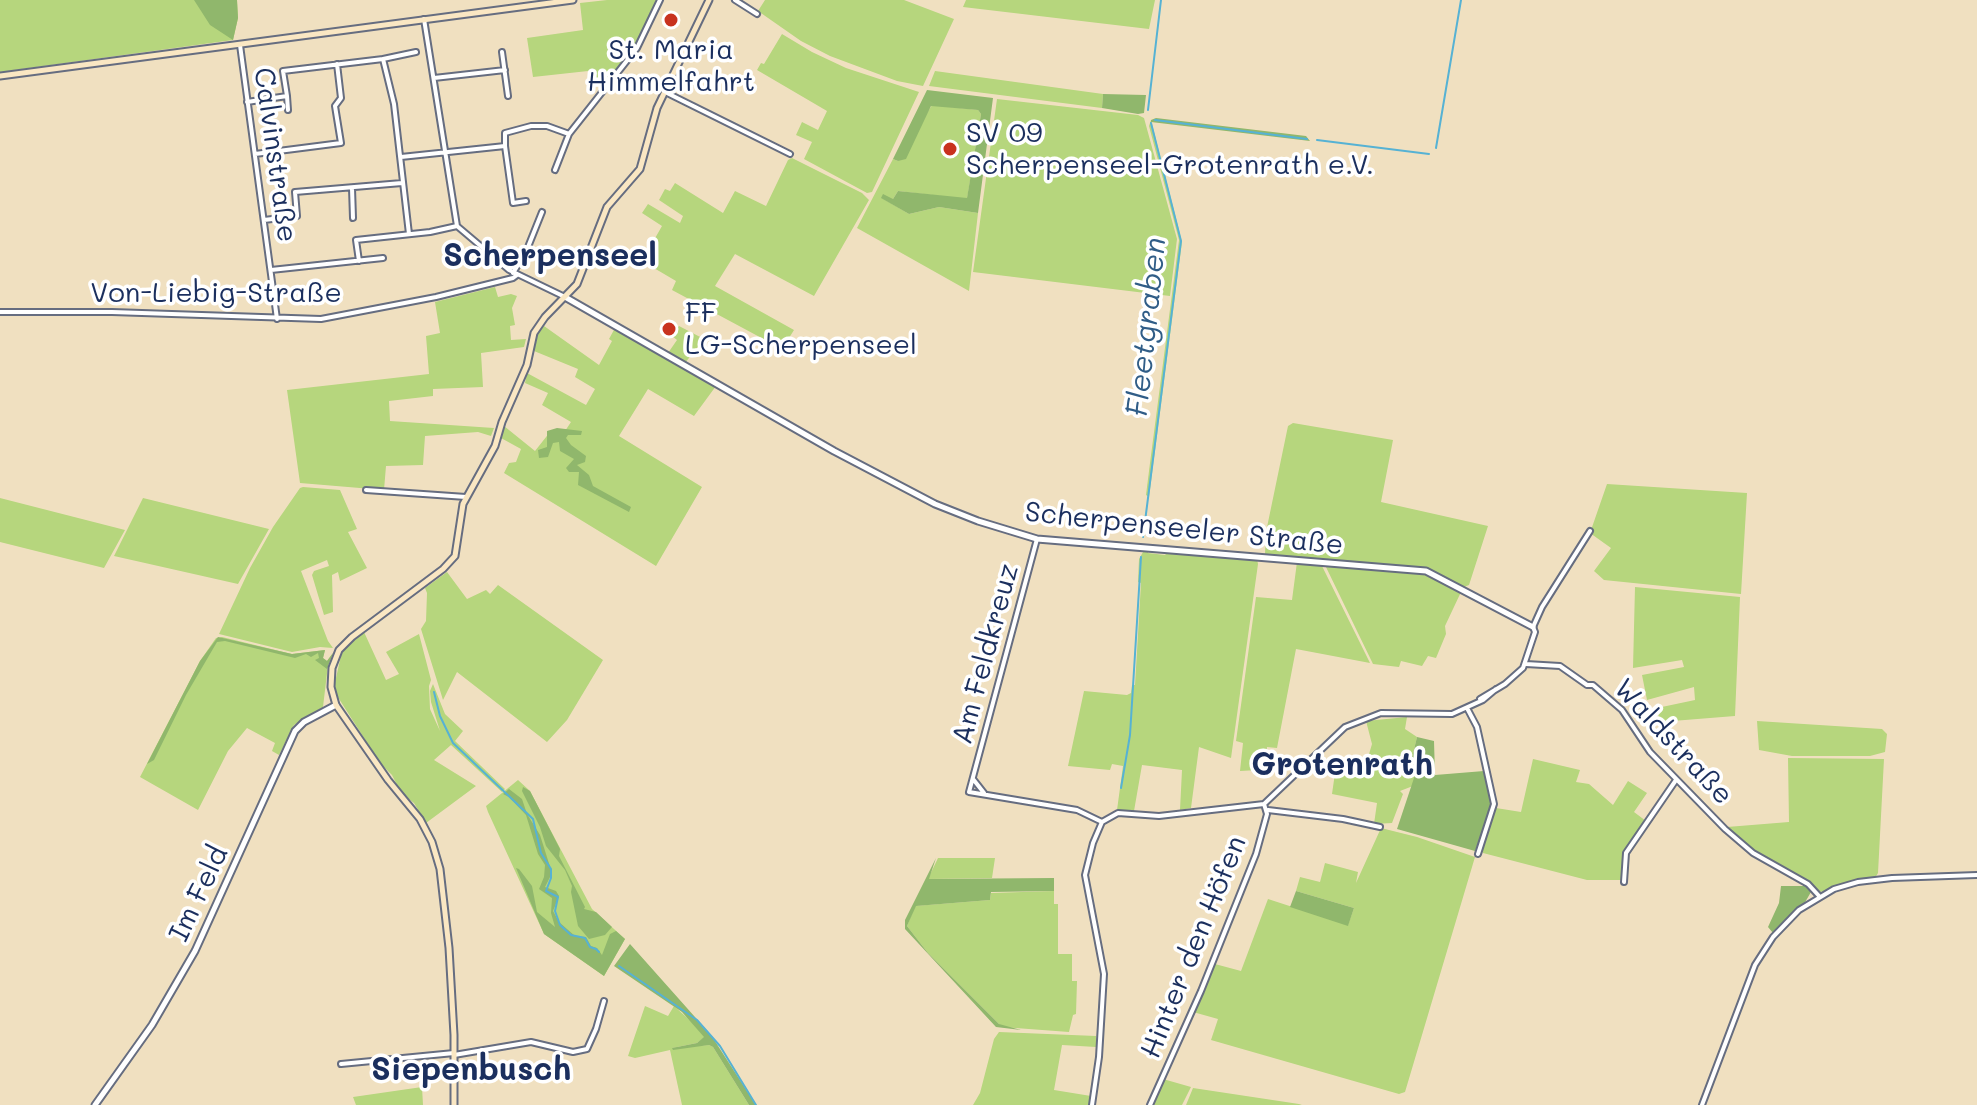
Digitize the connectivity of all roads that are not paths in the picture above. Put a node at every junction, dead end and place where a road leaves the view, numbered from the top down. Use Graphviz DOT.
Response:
graph roads {
  1 [pos="573,0"];
  2 [pos="660,0"];
  3 [pos="709,0"];
  4 [pos="735,0"];
  5 [pos="757,14"];
  6 [pos="424,19"];
  7 [pos="240,45"];
  8 [pos="416,52"];
  9 [pos="502,52"];
  10 [pos="383,59"];
  11 [pos="337,64"];
  12 [pos="505,70"];
  13 [pos="0,76"];
  14 [pos="434,78"];
  15 [pos="665,92"];
  16 [pos="287,96"];
  17 [pos="508,96"];
  18 [pos="247,102"];
  19 [pos="288,110"];
  20 [pos="569,134"];
  21 [pos="505,146"];
  22 [pos="445,152"];
  23 [pos="255,154"];
  24 [pos="790,154"];
  25 [pos="401,157"];
  26 [pos="555,170"];
  27 [pos="403,183"];
  28 [pos="352,188"];
  29 [pos="526,201"];
  30 [pos="542,212"];
  31 [pos="353,218"];
  32 [pos="264,220"];
  33 [pos="457,226"];
  34 [pos="409,234"];
  35 [pos="383,258"];
  36 [pos="359,261"];
  37 [pos="271,270"];
  38 [pos="515,274"];
  39 [pos="565,297"];
  40 [pos="0,312"];
  41 [pos="277,319"];
  42 [pos="366,490"];
  43 [pos="466,497"];
  44 [pos="1590,531"];
  45 [pos="1037,539"];
  46 [pos="1533,627"];
  47 [pos="1526,664"];
  48 [pos="336,705"];
  49 [pos="1467,708"];
  50 [pos="973,779"];
  51 [pos="1676,780"];
  52 [pos="985,795"];
  53 [pos="1264,804"];
  54 [pos="1267,810"];
  55 [pos="1102,822"];
  56 [pos="1380,827"];
  57 [pos="1478,854"];
  58 [pos="1977,875"];
  59 [pos="1624,882"];
  60 [pos="1820,897"];
  61 [pos="604,1001"];
  62 [pos="454,1054"];
  63 [pos="341,1064"];
  64 [pos="95,1105"];
  65 [pos="454,1105"];
  66 [pos="1092,1105"];
  67 [pos="1150,1105"];
  68 [pos="1702,1105"];
  1 -- 6 [label="main road"];
  2 -- 20 [label="street"];
  3 -- 15 [label="main road"];
  4 -- 5 [label="street"];
  6 -- 7 [label="main road"];
  6 -- 14 [label="street"];
  7 -- 13 [label="main road"];
  7 -- 18 [label="street, Calvinstraße"];
  8 -- 10 [label="street"];
  9 -- 12 [label="street"];
  10 -- 11 [label="street"];
  10 -- 25 [label="street"];
  11 -- 16 [label="street"];
  11 -- 23 [label="street"];
  12 -- 14 [label="street"];
  12 -- 17 [label="street"];
  14 -- 22 [label="street"];
  15 -- 24 [label="street"];
  15 -- 39 [label="main road"];
  16 -- 18 [label="street"];
  16 -- 19 [label="street"];
  18 -- 23 [label="street, Calvinstraße"];
  20 -- 21 [label="street"];
  20 -- 26 [label="street"];
  21 -- 22 [label="street"];
  21 -- 29 [label="street"];
  22 -- 25 [label="street"];
  22 -- 33 [label="street"];
  23 -- 32 [label="street, Calvinstraße"];
  25 -- 27 [label="street"];
  27 -- 28 [label="street"];
  27 -- 34 [label="street"];
  28 -- 31 [label="street"];
  28 -- 32 [label="street"];
  30 -- 38 [label="street"];
  32 -- 37 [label="street, Calvinstraße"];
  33 -- 34 [label="street"];
  33 -- 38 [label="street"];
  34 -- 36 [label="street"];
  35 -- 36 [label="street"];
  36 -- 37 [label="street"];
  37 -- 41 [label="street, Calvinstraße"];
  38 -- 39 [label="street"];
  38 -- 41 [label="street, Von-Liebig-Straße"];
  39 -- 43 [label="main road"];
  39 -- 45 [label="street, Scherpenseeler Straße"];
  40 -- 41 [label="street, Von-Liebig-Straße"];
  42 -- 43 [label="street"];
  43 -- 48 [label="main road"];
  44 -- 46 [label="street"];
  45 -- 46 [label="street, Scherpenseeler Straße"];
  45 -- 50 [label="street, Am Feldkreuz"];
  46 -- 47 [label="street"];
  47 -- 49 [label="street"];
  47 -- 51 [label="street, Waldstraße"];
  48 -- 62 [label="main road"];
  48 -- 64 [label="street, Im Feld"];
  49 -- 53 [label="street"];
  49 -- 57 [label="street"];
  50 -- 52 [label="street, Am Feldkreuz"];
  50 -- 52 [label="street, Am Feldkreuz"];
  51 -- 59 [label="street"];
  51 -- 60 [label="street, Waldstraße"];
  52 -- 55 [label="street, Am Feldkreuz"];
  53 -- 54 [label="street, Hinter den Höfen"];
  53 -- 55 [label="street"];
  54 -- 56 [label="street"];
  54 -- 67 [label="street, Hinter den Höfen"];
  55 -- 66 [label="street"];
  58 -- 60 [label="street"];
  60 -- 68 [label="street"];
  61 -- 62 [label="street"];
  62 -- 63 [label="street"];
  62 -- 65 [label="main road"];
}
